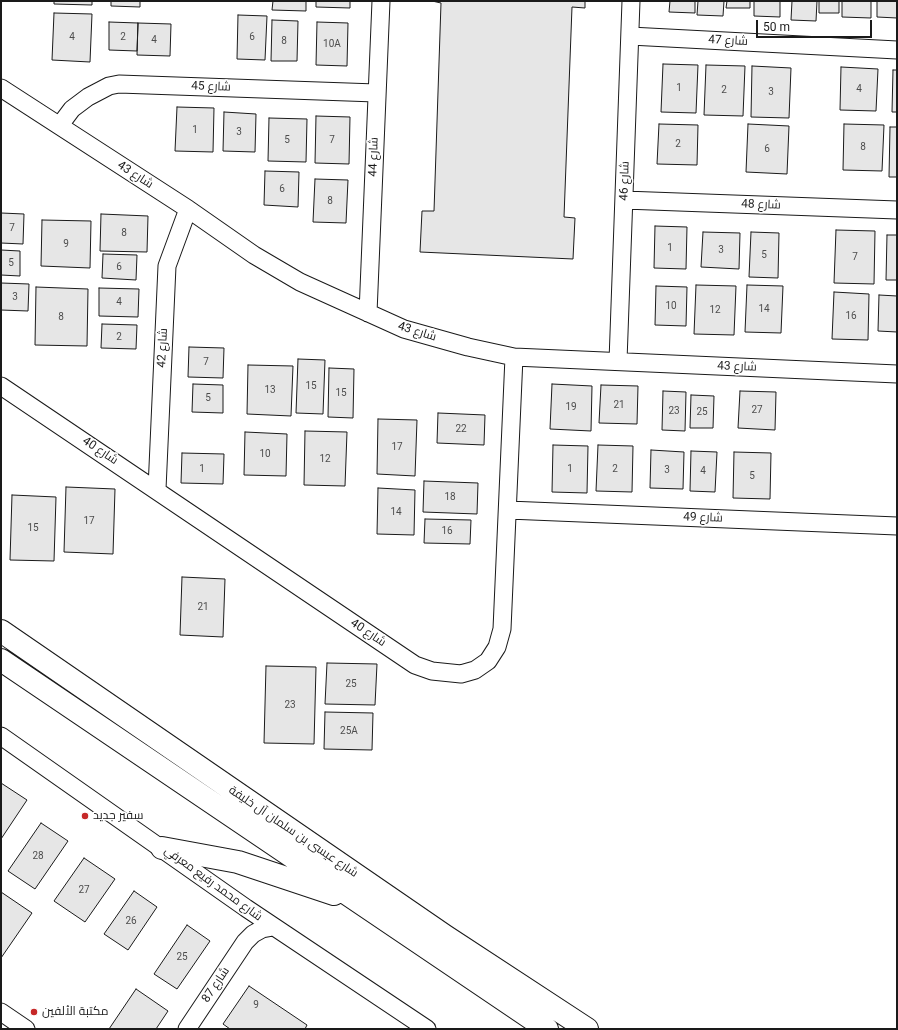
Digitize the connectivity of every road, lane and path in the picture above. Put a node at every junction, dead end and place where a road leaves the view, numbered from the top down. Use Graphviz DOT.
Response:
graph roads {
  1 [pos="381,1"];
  2 [pos="632,1"];
  3 [pos="630,36"];
  4 [pos="897,50"];
  5 [pos="1,88"];
  6 [pos="376,93"];
  7 [pos="60,125"];
  8 [pos="624,200"];
  9 [pos="188,210"];
  10 [pos="897,210"];
  11 [pos="368,313"];
  12 [pos="514,357"];
  13 [pos="618,362"];
  14 [pos="897,374"];
  15 [pos="1,386"];
  16 [pos="157,490"];
  17 [pos="508,510"];
  18 [pos="897,526"];
  19 [pos="1,631"];
  20 [pos="1,660"];
  21 [pos="1,736"];
  22 [pos="8,747"];
  23 [pos="162,848"];
  24 [pos="360,903"];
  25 [pos="246,908"];
  26 [pos="273,927"];
  27 [pos="245,942"];
  28 [pos="1,1012"];
  29 [pos="26,1029"];
  30 [pos="187,1029"];
  31 [pos="427,1029"];
  32 [pos="547,1029"];
  33 [pos="587,1029"];
  1 -- 6 [label="street, شارع 44"];
  2 -- 3 [label="street, شارع 46"];
  3 -- 4 [label="street, شارع 47"];
  3 -- 8 [label="street, شارع 46"];
  5 -- 7 [label="street, شارع 43"];
  6 -- 7 [label="street, شارع 45"];
  6 -- 11 [label="street, شارع 44"];
  7 -- 9 [label="street, شارع 43"];
  8 -- 10 [label="street, شارع 48"];
  8 -- 13 [label="street, شارع 46"];
  9 -- 11 [label="street, شارع 43"];
  9 -- 16 [label="street, شارع 42"];
  11 -- 12 [label="street, شارع 43"];
  12 -- 13 [label="street, شارع 43"];
  12 -- 17 [label="street, شارع 40"];
  13 -- 14 [label="street, شارع 43"];
  15 -- 16 [label="street, شارع 40"];
  16 -- 17 [label="street, شارع 40"];
  17 -- 18 [label="street, شارع 49"];
  19 -- 33 [label="highway, شارع عيسى بن سلمان آل خليفة"];
  20 -- 24 [label="highway, شارع عيسى بن سلمان آل خليفة"];
  21 -- 22 [label="street, شارع محمد رفيع معرفي"];
  22 -- 23 [label="street, شارع محمد رفيع معرفي"];
  23 -- 24 [label="highway"];
  23 -- 25 [label="street, شارع محمد رفيع معرفي"];
  24 -- 32 [label="highway, شارع عيسى بن سلمان آل خليفة"];
  25 -- 26 [label="street, شارع محمد رفيع معرفي"];
  25 -- 27 [label="street, شارع 87"];
  26 -- 27 [label="street, شارع 87"];
  26 -- 31 [label="street, شارع محمد رفيع معرفي"];
  27 -- 30 [label="street, شارع 87"];
  28 -- 29 [label="street"];
}
